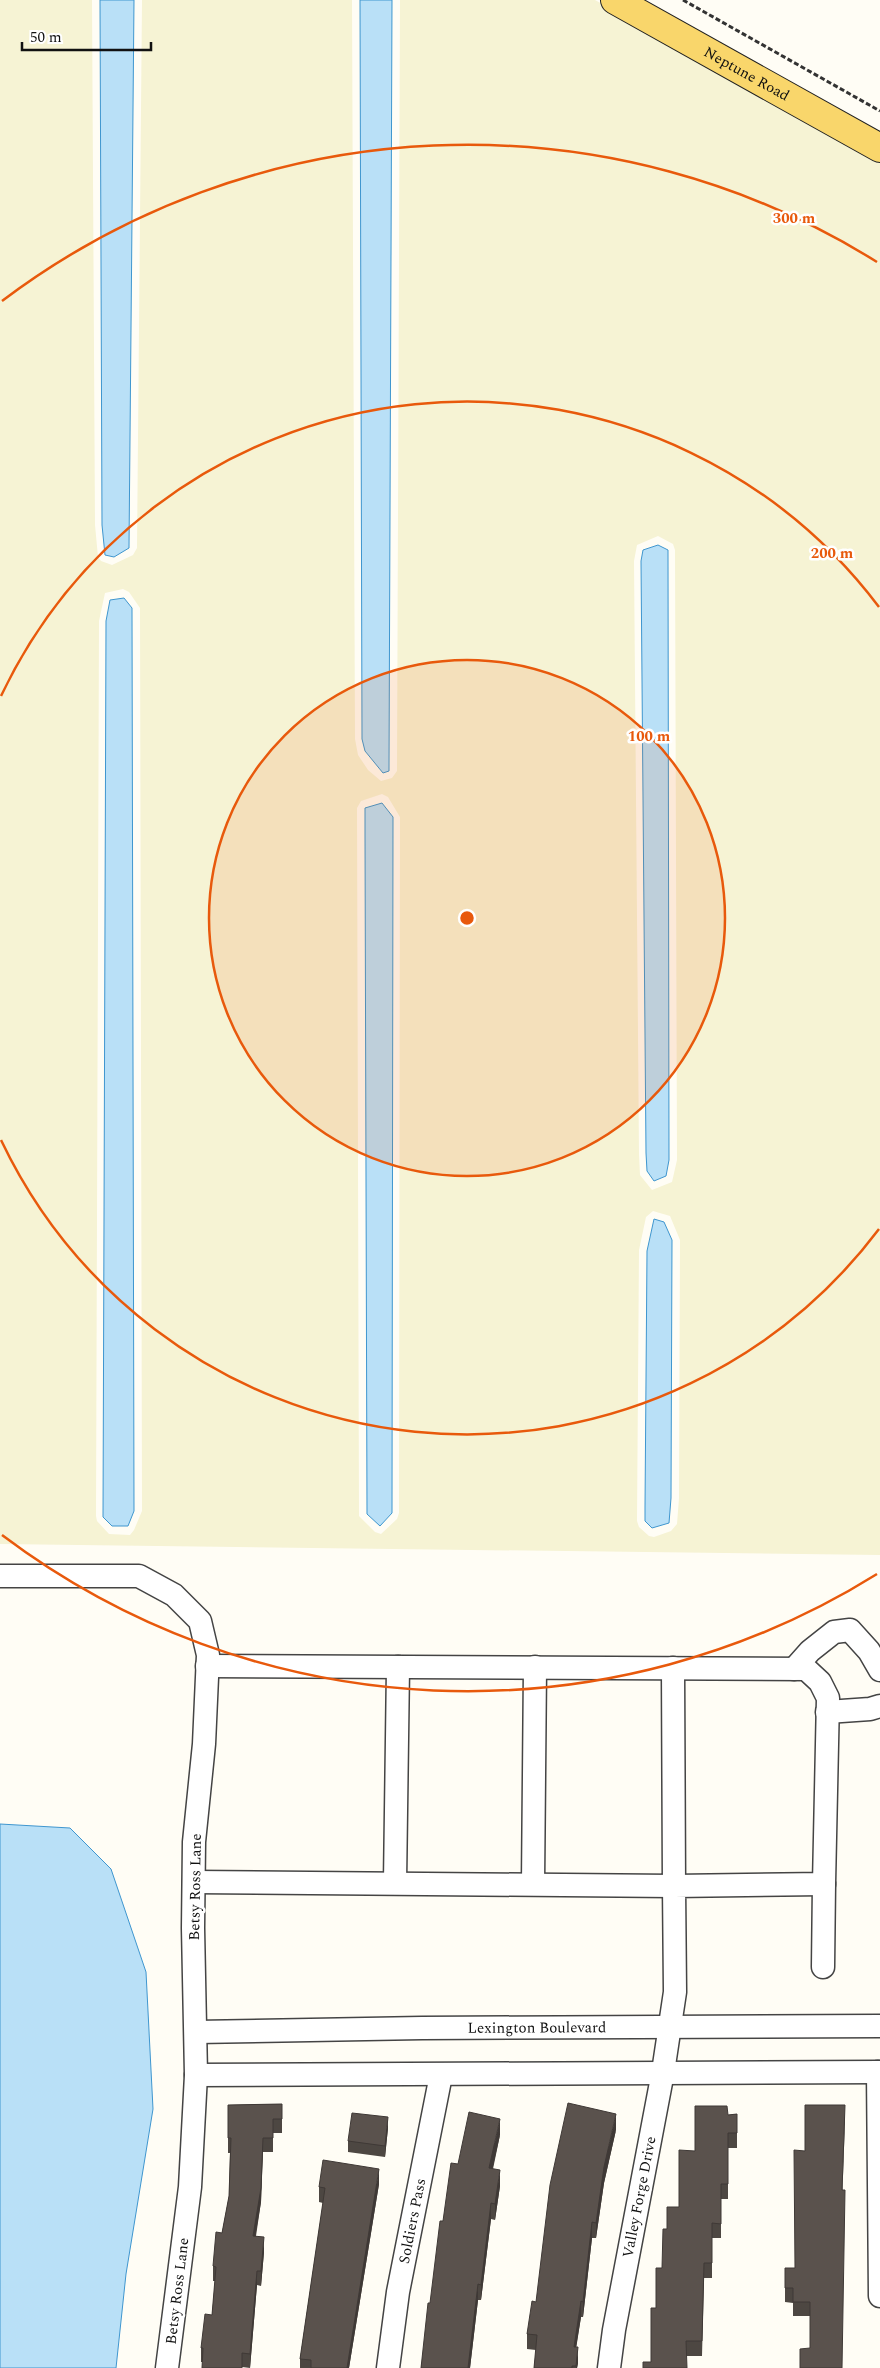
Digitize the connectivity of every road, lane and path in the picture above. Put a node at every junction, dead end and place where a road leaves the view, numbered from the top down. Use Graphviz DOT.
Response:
graph roads {
  1 [pos="615,0"];
  2 [pos="683,0"];
  3 [pos="880,111"];
  4 [pos="880,148"];
  5 [pos="0,1576"];
  6 [pos="207,1666"];
  7 [pos="398,1667"];
  8 [pos="535,1667"];
  9 [pos="673,1668"];
  10 [pos="794,1669"];
  11 [pos="880,1670"];
  12 [pos="880,1706"];
  13 [pos="827,1712"];
  14 [pos="194,1882"];
  15 [pos="395,1883"];
  16 [pos="533,1884"];
  17 [pos="824,1884"];
  18 [pos="674,1886"];
  19 [pos="823,1967"];
  20 [pos="668,2026"];
  21 [pos="880,2026"];
  22 [pos="196,2032"];
  23 [pos="663,2072"];
  24 [pos="879,2072"];
  25 [pos="196,2075"];
  26 [pos="441,2075"];
  27 [pos="880,2296"];
  28 [pos="167,2368"];
  29 [pos="388,2368"];
  30 [pos="609,2368"];
  1 -- 4 [label="main road, Neptune Road"];
  2 -- 3 [label="path"];
  5 -- 6 [label="street, Betsy Ross Lane"];
  6 -- 7 [label="street"];
  6 -- 14 [label="street, Betsy Ross Lane"];
  7 -- 8 [label="street"];
  7 -- 15 [label="street"];
  8 -- 9 [label="street"];
  8 -- 16 [label="street"];
  9 -- 10 [label="street"];
  9 -- 18 [label="street, Valley Forge Drive"];
  10 -- 11 [label="street"];
  10 -- 13 [label="street"];
  12 -- 13 [label="street"];
  13 -- 17 [label="street"];
  14 -- 15 [label="street"];
  14 -- 22 [label="street, Betsy Ross Lane"];
  15 -- 16 [label="street"];
  16 -- 18 [label="street"];
  17 -- 18 [label="street"];
  17 -- 19 [label="street"];
  18 -- 20 [label="street, Valley Forge Drive"];
  20 -- 21 [label="street, Lexington Boulevard"];
  20 -- 22 [label="street, Lexington Boulevard"];
  20 -- 23 [label="street, Valley Forge Drive"];
  22 -- 25 [label="street, Betsy Ross Lane"];
  23 -- 24 [label="street"];
  23 -- 26 [label="street"];
  23 -- 30 [label="street, Valley Forge Drive"];
  24 -- 27 [label="street"];
  25 -- 26 [label="street"];
  25 -- 28 [label="street, Betsy Ross Lane"];
  26 -- 29 [label="street, Soldiers Pass"];
}
